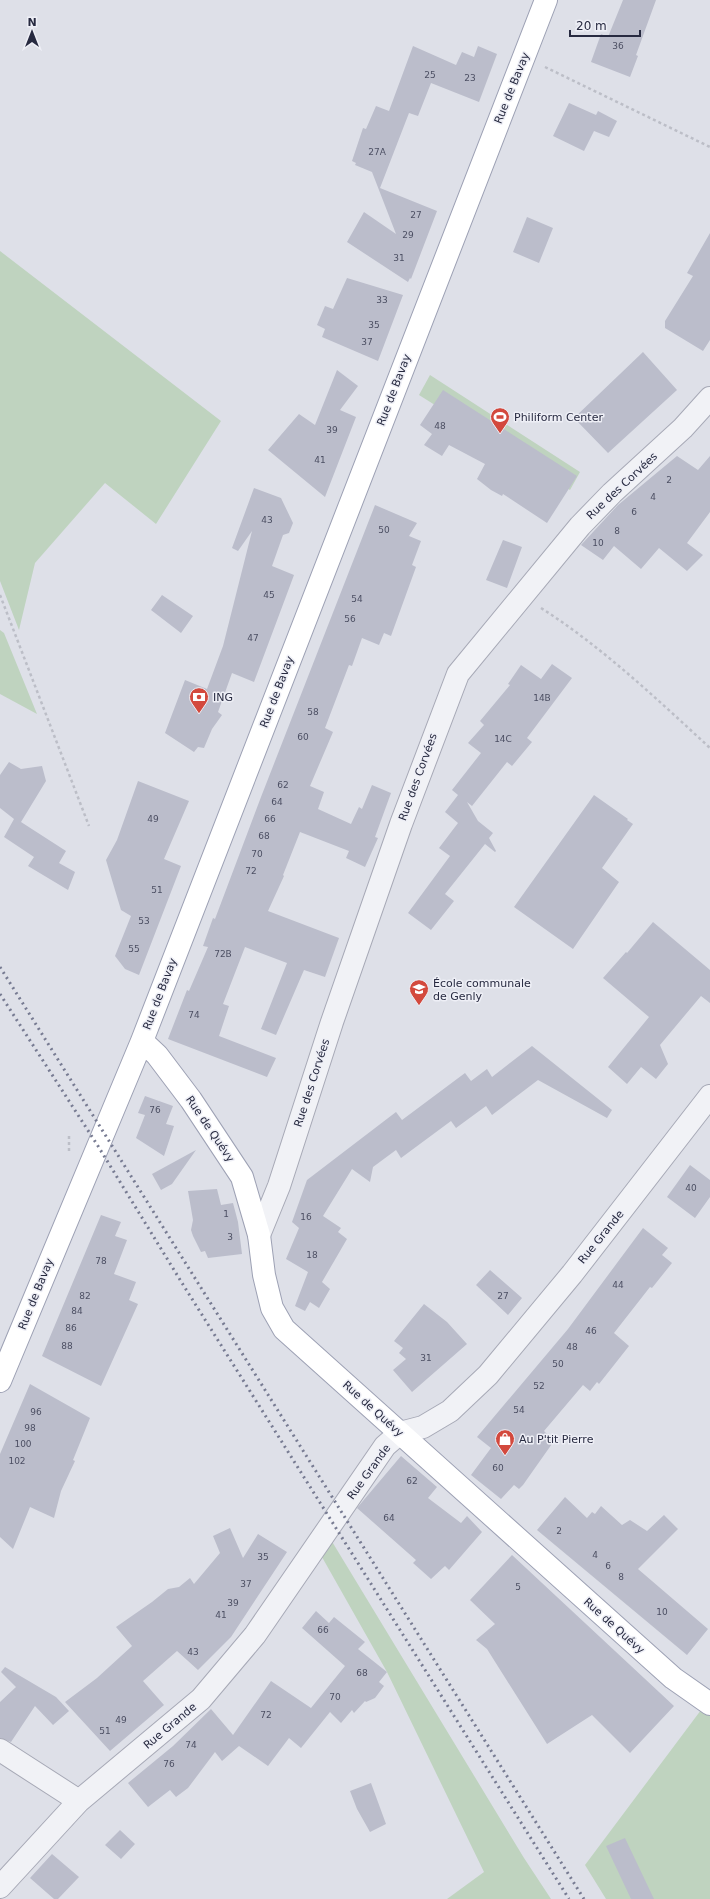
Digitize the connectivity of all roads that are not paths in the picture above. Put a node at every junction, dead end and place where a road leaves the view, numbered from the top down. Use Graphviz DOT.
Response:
graph roads {
  1 [pos="546,0"];
  2 [pos="710,398"];
  3 [pos="142,1041"];
  4 [pos="710,1096"];
  5 [pos="259,1235"];
  6 [pos="0,1381"];
  7 [pos="400,1433"];
  8 [pos="710,1704"];
  9 [pos="0,1750"];
  10 [pos="79,1800"];
  11 [pos="0,1887"];
  1 -- 3 [label="main road, Rue de Bavay"];
  2 -- 5 [label="street, Rue des Corvées"];
  3 -- 5 [label="main road, Rue de Quévy"];
  3 -- 6 [label="main road, Rue de Bavay"];
  4 -- 7 [label="street, Rue Grande"];
  5 -- 7 [label="main road, Rue de Quévy"];
  7 -- 8 [label="main road, Rue de Quévy"];
  7 -- 10 [label="street, Rue Grande"];
  9 -- 10 [label="street"];
  10 -- 11 [label="street, Rue Grande"];
}
